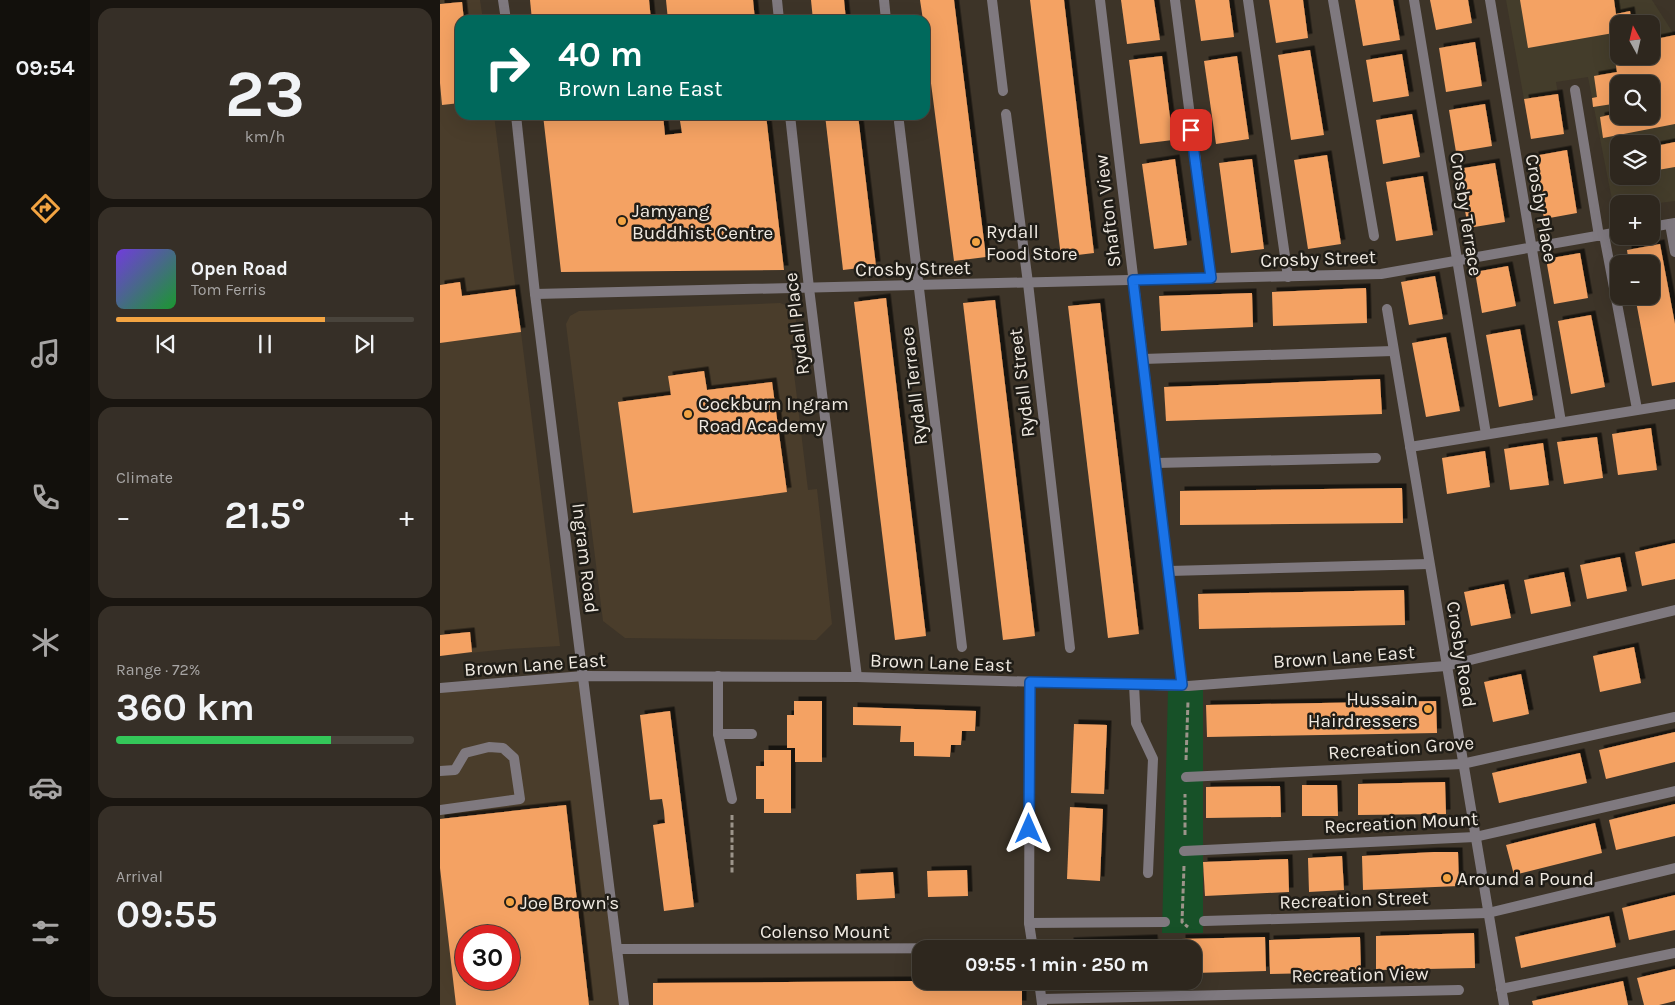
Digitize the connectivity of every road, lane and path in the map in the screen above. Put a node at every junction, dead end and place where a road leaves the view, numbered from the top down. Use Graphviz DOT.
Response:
graph roads {
  1 [pos="503,0"];
  2 [pos="777,0"];
  3 [pos="884,0"];
  4 [pos="992,0"];
  5 [pos="1100,0"];
  6 [pos="1174,0"];
  7 [pos="1248,0"];
  8 [pos="1333,0"];
  9 [pos="1414,0"];
  10 [pos="1490,0"];
  11 [pos="505,15"];
  12 [pos="778,15"];
  13 [pos="886,15"];
  14 [pos="1575,90"];
  15 [pos="1003,91"];
  16 [pos="1006,114"];
  17 [pos="517,120"];
  18 [pos="791,120"];
  19 [pos="898,122"];
  20 [pos="1673,223"];
  21 [pos="1660,225"];
  22 [pos="1610,234"];
  23 [pos="1374,236"];
  24 [pos="1601,236"];
  25 [pos="1531,248"];
  26 [pos="1675,252"];
  27 [pos="1456,261"];
  28 [pos="1288,276"];
  29 [pos="1211,278"];
  30 [pos="1133,280"];
  31 [pos="1028,283"];
  32 [pos="918,285"];
  33 [pos="809,288"];
  34 [pos="535,294"];
  35 [pos="1387,309"];
  36 [pos="1393,351"];
  37 [pos="1143,359"];
  38 [pos="1675,404"];
  39 [pos="1637,409"];
  40 [pos="1561,422"];
  41 [pos="1486,434"];
  42 [pos="1410,447"];
  43 [pos="1376,458"];
  44 [pos="1156,463"];
  45 [pos="1430,564"];
  46 [pos="1168,571"];
  47 [pos="1675,610"];
  48 [pos="962,647"];
  49 [pos="1070,648"];
  50 [pos="1446,666"];
  51 [pos="583,676"];
  52 [pos="718,676"];
  53 [pos="857,677"];
  54 [pos="1030,682"];
  55 [pos="1134,685"];
  56 [pos="1185,685"];
  57 [pos="440,688"];
  58 [pos="1675,717"];
  59 [pos="718,734"];
  60 [pos="752,734"];
  61 [pos="1462,764"];
  62 [pos="440,771"];
  63 [pos="1186,777"];
  64 [pos="1675,791"];
  65 [pos="732,799"];
  66 [pos="440,810"];
  67 [pos="1475,837"];
  68 [pos="1184,851"];
  69 [pos="1675,868"];
  70 [pos="1148,873"];
  71 [pos="732,875"];
  72 [pos="1488,913"];
  73 [pos="1204,921"];
  74 [pos="1166,922"];
  75 [pos="1182,922"];
  76 [pos="1029,923"];
  77 [pos="1032,940"];
  78 [pos="912,948"];
  79 [pos="617,949"];
  80 [pos="1675,953"];
  81 [pos="1501,988"];
  82 [pos="1459,990"];
  83 [pos="1042,1002"];
  84 [pos="624,1005"];
  85 [pos="1504,1005"];
  1 -- 11 [label="street"];
  2 -- 12 [label="street"];
  3 -- 13 [label="street"];
  4 -- 15 [label="street"];
  5 -- 30 [label="street, Shafton View"];
  6 -- 29 [label="street"];
  7 -- 28 [label="street"];
  8 -- 23 [label="street"];
  9 -- 27 [label="street, Crosby Terrace"];
  10 -- 25 [label="street, Crosby Place"];
  14 -- 24 [label="street"];
  16 -- 31 [label="street, Rydall Street"];
  17 -- 34 [label="street, Ingram Road"];
  18 -- 33 [label="street, Rydall Place"];
  19 -- 32 [label="street, Rydall Terrace"];
  20 -- 21 [label="street"];
  20 -- 26 [label="street"];
  22 -- 24 [label="street, Crosby Street"];
  24 -- 25 [label="street, Crosby Street"];
  24 -- 39 [label="street"];
  25 -- 27 [label="street, Crosby Street"];
  25 -- 40 [label="street, Crosby Place"];
  27 -- 28 [label="street, Crosby Street"];
  27 -- 41 [label="street, Crosby Terrace"];
  28 -- 29 [label="street, Crosby Street"];
  29 -- 30 [label="street, Crosby Street"];
  30 -- 31 [label="street, Crosby Street"];
  30 -- 37 [label="street, Shafton View"];
  31 -- 32 [label="street, Crosby Street"];
  31 -- 49 [label="street, Rydall Street"];
  32 -- 33 [label="street, Crosby Street"];
  32 -- 48 [label="street, Rydall Terrace"];
  33 -- 34 [label="street, Crosby Street"];
  33 -- 53 [label="street, Rydall Place"];
  34 -- 51 [label="street, Ingram Road"];
  35 -- 36 [label="street, Crosby Road"];
  36 -- 37 [label="street"];
  36 -- 42 [label="street, Crosby Road"];
  37 -- 44 [label="street, Shafton View"];
  38 -- 39 [label="street"];
  39 -- 40 [label="street"];
  40 -- 41 [label="street"];
  41 -- 42 [label="street"];
  42 -- 45 [label="street, Crosby Road"];
  43 -- 44 [label="street"];
  44 -- 46 [label="street, Shafton View"];
  45 -- 46 [label="street"];
  45 -- 50 [label="street, Crosby Road"];
  46 -- 56 [label="street, Shafton View"];
  47 -- 50 [label="street, Brown Lane East"];
  50 -- 56 [label="street, Brown Lane East"];
  50 -- 61 [label="street, Crosby Road"];
  51 -- 52 [label="street, Brown Lane East"];
  51 -- 57 [label="street, Brown Lane East"];
  51 -- 79 [label="street, Ingram Road"];
  52 -- 53 [label="street, Brown Lane East"];
  52 -- 59 [label="street"];
  53 -- 54 [label="street, Brown Lane East"];
  54 -- 55 [label="street, Brown Lane East"];
  54 -- 76 [label="street"];
  55 -- 56 [label="street, Brown Lane East"];
  55 -- 70 [label="street"];
  56 -- 63 [label="path"];
  58 -- 61 [label="street, Recreation Grove"];
  59 -- 60 [label="street"];
  59 -- 65 [label="street"];
  61 -- 63 [label="street, Recreation Grove"];
  61 -- 67 [label="street, Crosby Road"];
  62 -- 66 [label="street"];
  63 -- 68 [label="path"];
  64 -- 67 [label="street, Recreation Mount"];
  65 -- 71 [label="path"];
  67 -- 68 [label="street, Recreation Mount"];
  67 -- 72 [label="street, Crosby Road"];
  68 -- 75 [label="path"];
  69 -- 72 [label="street, Recreation Street"];
  72 -- 73 [label="street, Recreation Street"];
  72 -- 81 [label="street, Crosby Road"];
  73 -- 75 [label="path"];
  74 -- 75 [label="path"];
  74 -- 76 [label="street"];
  76 -- 77 [label="street"];
  78 -- 79 [label="street, Colenso Mount"];
  79 -- 84 [label="street, Ingram Road"];
  80 -- 81 [label="street"];
  81 -- 85 [label="street, Crosby Road"];
  82 -- 83 [label="street, Recreation View"];
}
